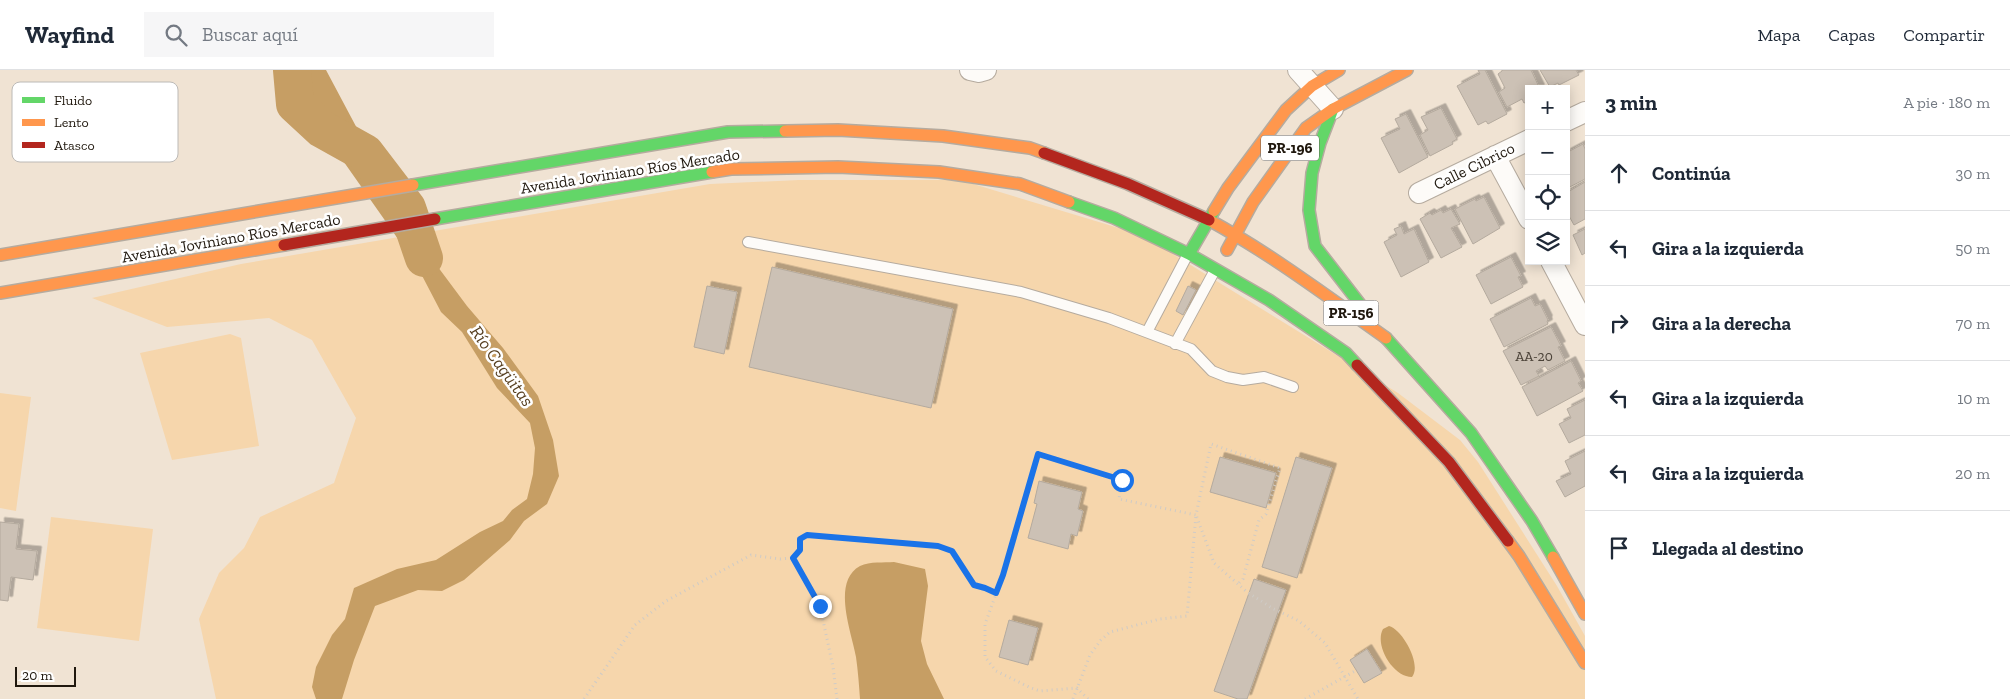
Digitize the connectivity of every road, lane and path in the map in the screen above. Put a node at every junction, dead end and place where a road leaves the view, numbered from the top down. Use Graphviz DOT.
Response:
graph roads {
  1 [pos="970,70"];
  2 [pos="986,70"];
  3 [pos="1298,70"];
  4 [pos="1339,70"];
  5 [pos="1407,70"];
  6 [pos="1312,86"];
  7 [pos="1333,109"];
  8 [pos="1585,112"];
  9 [pos="1570,119"];
  10 [pos="1525,142"];
  11 [pos="1496,156"];
  12 [pos="1418,193"];
  13 [pos="1525,211"];
  14 [pos="1209,220"];
  15 [pos="1235,234"];
  16 [pos="748,242"];
  17 [pos="1189,254"];
  18 [pos="0,255"];
  19 [pos="1553,265"];
  20 [pos="1216,268"];
  21 [pos="0,293"];
  22 [pos="1585,326"];
  23 [pos="1147,332"];
  24 [pos="1386,338"];
  25 [pos="1175,344"];
  26 [pos="1293,387"];
  27 [pos="1196,515"];
  28 [pos="793,558"];
  29 [pos="1238,584"];
  30 [pos="996,593"];
  31 [pos="1585,614"];
  32 [pos="1585,663"];
  33 [pos="1355,670"];
  34 [pos="1345,677"];
  35 [pos="1077,688"];
  36 [pos="584,699"];
  37 [pos="836,699"];
  38 [pos="1073,699"];
  39 [pos="1088,699"];
  40 [pos="1305,699"];
  41 [pos="1358,699"];
  1 -- 2 [label="street"];
  3 -- 6 [label="street"];
  4 -- 6 [label="main road, PR-196"];
  5 -- 7 [label="main road, PR-196"];
  6 -- 7 [label="street"];
  6 -- 14 [label="main road, PR-196"];
  7 -- 15 [label="main road, PR-196"];
  7 -- 24 [label="main road"];
  8 -- 9 [label="street"];
  10 -- 11 [label="street, Calle Cibrico"];
  11 -- 12 [label="street, Calle Cibrico"];
  11 -- 13 [label="street"];
  14 -- 15 [label="main road, Avenida Joviniano Ríos Mercado / PR-156"];
  14 -- 17 [label="main road, PR-196"];
  14 -- 18 [label="main road, Avenida Joviniano Ríos Mercado / PR-156"];
  15 -- 20 [label="main road, PR-196"];
  15 -- 24 [label="main road, Avenida Joviniano Ríos Mercado / PR-156"];
  16 -- 23 [label="lane"];
  17 -- 20 [label="main road, Avenida Joviniano Ríos Mercado / PR-156"];
  17 -- 21 [label="main road, Avenida Joviniano Ríos Mercado / PR-156"];
  17 -- 23 [label="lane"];
  19 -- 22 [label="street"];
  20 -- 25 [label="lane"];
  20 -- 32 [label="main road, Avenida Joviniano Ríos Mercado / PR-156"];
  23 -- 25 [label="lane"];
  24 -- 31 [label="main road, Avenida Joviniano Ríos Mercado / PR-156"];
  25 -- 26 [label="lane"];
  27 -- 29 [label="path"];
  27 -- 29 [label="path"];
  27 -- 30 [label="path"];
  27 -- 35 [label="path"];
  28 -- 30 [label="path"];
  28 -- 36 [label="path"];
  28 -- 37 [label="path"];
  29 -- 34 [label="path"];
  30 -- 35 [label="path"];
  33 -- 34 [label="path"];
  34 -- 40 [label="path"];
  34 -- 41 [label="path"];
  35 -- 38 [label="path"];
  35 -- 39 [label="path"];
}
